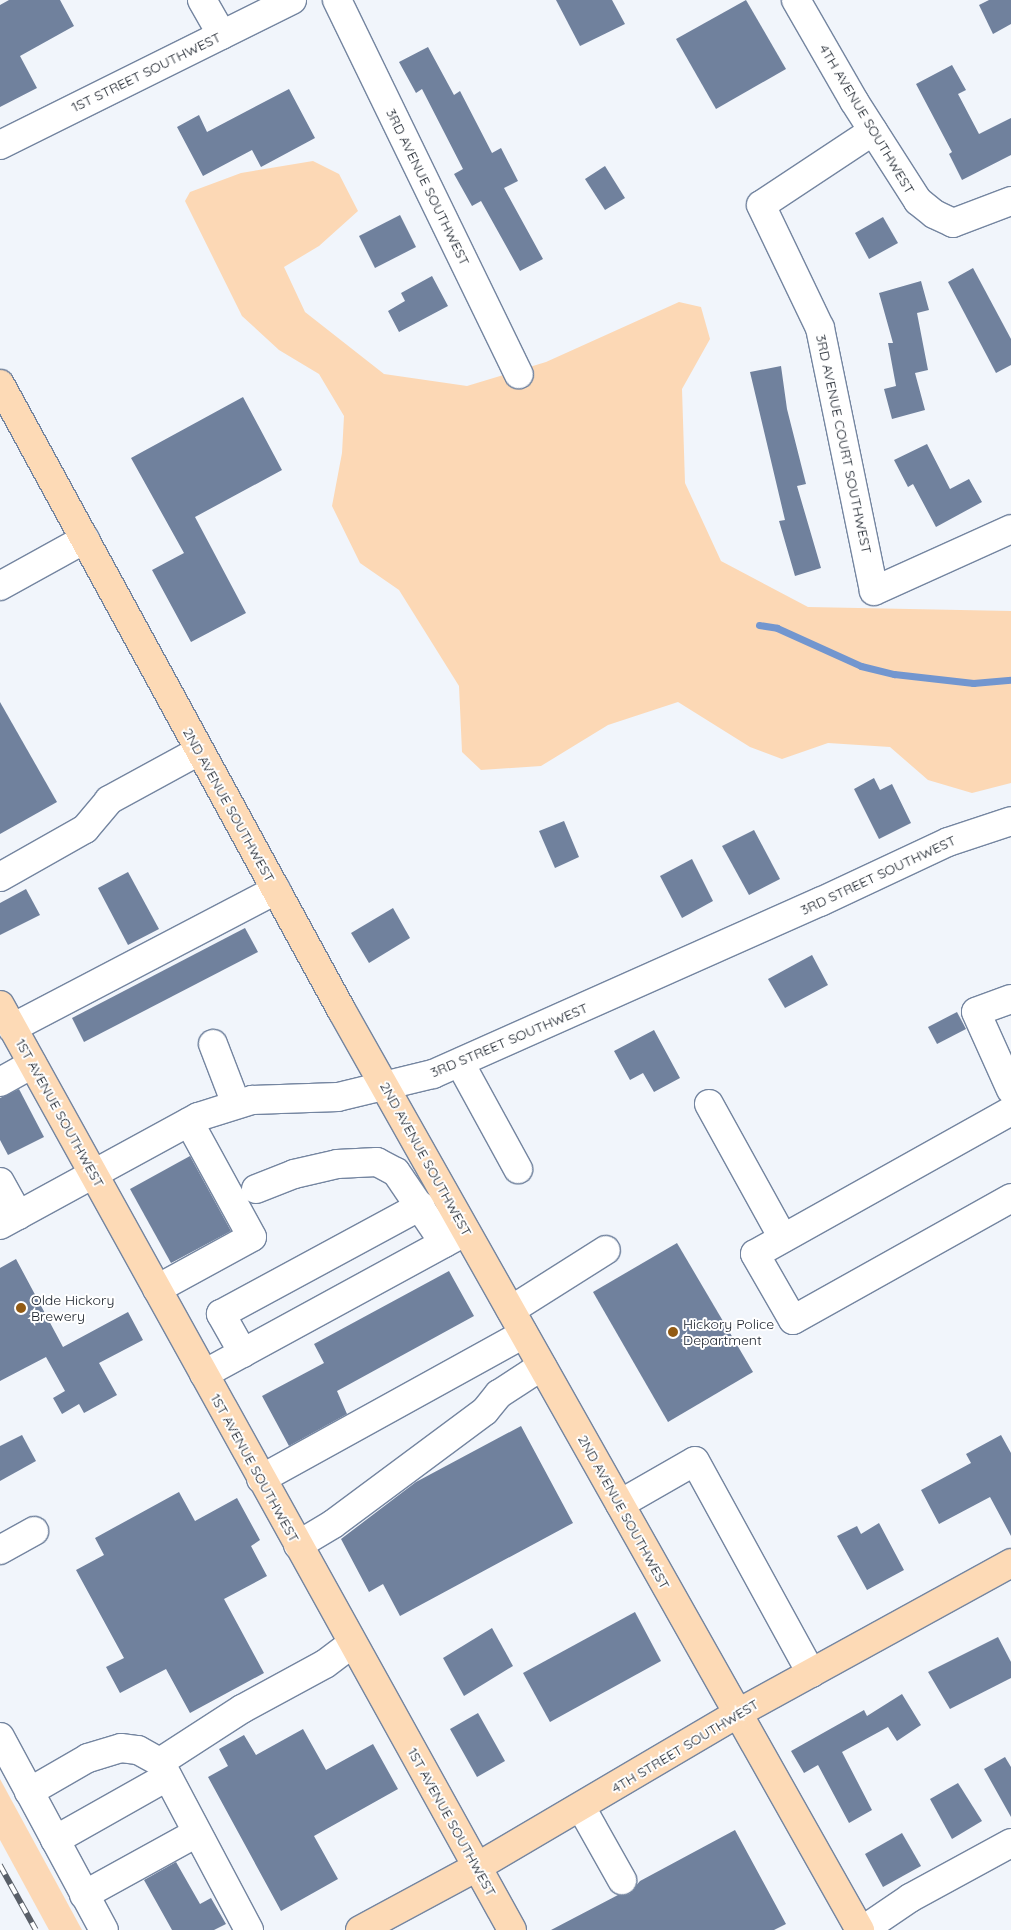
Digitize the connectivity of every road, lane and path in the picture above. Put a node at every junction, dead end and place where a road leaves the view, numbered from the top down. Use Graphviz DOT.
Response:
graph roads {
  1 [pos="202,0"];
  2 [pos="292,0"];
  3 [pos="337,0"];
  4 [pos="796,0"];
  5 [pos="222,35"];
  6 [pos="873,131"];
  7 [pos="0,144"];
  8 [pos="1011,201"];
  9 [pos="519,374"];
  10 [pos="3,394"];
  11 [pos="1011,529"];
  12 [pos="85,539"];
  13 [pos="0,586"];
  14 [pos="199,751"];
  15 [pos="1011,821"];
  16 [pos="0,877"];
  17 [pos="276,890"];
  18 [pos="1011,999"];
  19 [pos="6,1017"];
  20 [pos="213,1044"];
  21 [pos="460,1063"];
  22 [pos="32,1064"];
  23 [pos="0,1082"];
  24 [pos="386,1088"];
  25 [pos="1011,1090"];
  26 [pos="236,1104"];
  27 [pos="709,1104"];
  28 [pos="1011,1111"];
  29 [pos="189,1122"];
  30 [pos="518,1169"];
  31 [pos="94,1174"];
  32 [pos="0,1182"];
  33 [pos="256,1189"];
  34 [pos="1011,1198"];
  35 [pos="421,1206"];
  36 [pos="9,1220"];
  37 [pos="455,1237"];
  38 [pos="782,1238"];
  39 [pos="606,1250"];
  40 [pos="157,1289"];
  41 [pos="511,1310"];
  42 [pos="524,1334"];
  43 [pos="243,1353"];
  44 [pos="542,1366"];
  45 [pos="204,1374"];
  46 [pos="261,1479"];
  47 [pos="620,1504"];
  48 [pos="34,1531"];
  49 [pos="298,1545"];
  50 [pos="0,1550"];
  51 [pos="1011,1563"];
  52 [pos="352,1644"];
  53 [pos="811,1673"];
  54 [pos="740,1712"];
  55 [pos="0,1737"];
  56 [pos="169,1780"];
  57 [pos="29,1792"];
  58 [pos="581,1807"];
  59 [pos="197,1833"];
  60 [pos="55,1840"];
  61 [pos="1011,1844"];
  62 [pos="478,1867"];
  63 [pos="622,1880"];
  64 [pos="84,1895"];
  65 [pos="104,1930"];
  66 [pos="250,1930"];
  67 [pos="360,1930"];
  68 [pos="512,1930"];
  69 [pos="861,1930"];
  1 -- 5 [label="street"];
  2 -- 5 [label="street, 1ST STREET SOUTHWEST"];
  3 -- 9 [label="street, 3RD AVENUE SOUTHWEST"];
  4 -- 6 [label="street, 4TH AVENUE SOUTHWEST"];
  5 -- 7 [label="street, 1ST STREET SOUTHWEST"];
  6 -- 8 [label="street, 4TH AVENUE SOUTHWEST"];
  6 -- 11 [label="street, 3RD AVENUE COURT SOUTHWEST"];
  10 -- 12 [label="main road, 2ND AVENUE SOUTHWEST"];
  12 -- 13 [label="street"];
  12 -- 14 [label="main road, 2ND AVENUE SOUTHWEST"];
  14 -- 16 [label="street"];
  14 -- 17 [label="main road, 2ND AVENUE SOUTHWEST"];
  15 -- 21 [label="street, 3RD STREET SOUTHWEST"];
  17 -- 19 [label="street"];
  17 -- 24 [label="main road, 2ND AVENUE SOUTHWEST"];
  18 -- 25 [label="street"];
  19 -- 22 [label="main road, 1ST AVENUE SOUTHWEST"];
  20 -- 26 [label="street"];
  21 -- 24 [label="street, 3RD STREET SOUTHWEST"];
  21 -- 30 [label="street"];
  22 -- 23 [label="street"];
  22 -- 31 [label="main road, 1ST AVENUE SOUTHWEST"];
  24 -- 26 [label="street, 3RD STREET SOUTHWEST"];
  24 -- 37 [label="main road, 2ND AVENUE SOUTHWEST"];
  26 -- 29 [label="street, 3RD STREET SOUTHWEST"];
  27 -- 38 [label="street"];
  28 -- 38 [label="street"];
  29 -- 31 [label="street, 3RD STREET SOUTHWEST"];
  29 -- 40 [label="street"];
  31 -- 36 [label="street, 3RD STREET SOUTHWEST"];
  31 -- 40 [label="main road, 1ST AVENUE SOUTHWEST"];
  32 -- 36 [label="street"];
  33 -- 35 [label="street"];
  34 -- 38 [label="street"];
  35 -- 37 [label="street"];
  35 -- 43 [label="street"];
  37 -- 41 [label="main road, 2ND AVENUE SOUTHWEST"];
  37 -- 43 [label="street"];
  39 -- 41 [label="street"];
  40 -- 45 [label="main road, 1ST AVENUE SOUTHWEST"];
  41 -- 42 [label="main road, 2ND AVENUE SOUTHWEST"];
  42 -- 44 [label="main road, 2ND AVENUE SOUTHWEST"];
  42 -- 46 [label="street"];
  43 -- 45 [label="street"];
  44 -- 47 [label="main road, 2ND AVENUE SOUTHWEST"];
  44 -- 49 [label="street"];
  45 -- 46 [label="main road, 1ST AVENUE SOUTHWEST"];
  46 -- 49 [label="main road, 1ST AVENUE SOUTHWEST"];
  47 -- 53 [label="street"];
  47 -- 54 [label="main road, 2ND AVENUE SOUTHWEST"];
  48 -- 50 [label="street"];
  49 -- 52 [label="main road, 1ST AVENUE SOUTHWEST"];
  51 -- 53 [label="main road, 4TH STREET SOUTHWEST"];
  52 -- 56 [label="street"];
  52 -- 62 [label="main road, 1ST AVENUE SOUTHWEST"];
  53 -- 54 [label="main road, 4TH STREET SOUTHWEST"];
  54 -- 58 [label="main road, 4TH STREET SOUTHWEST"];
  54 -- 69 [label="main road, 2ND AVENUE SOUTHWEST"];
  55 -- 57 [label="street"];
  56 -- 57 [label="street"];
  56 -- 59 [label="street"];
  56 -- 60 [label="street"];
  57 -- 60 [label="street"];
  58 -- 62 [label="main road, 4TH STREET SOUTHWEST"];
  58 -- 63 [label="street"];
  59 -- 64 [label="street"];
  59 -- 66 [label="street"];
  60 -- 64 [label="street"];
  61 -- 69 [label="street"];
  62 -- 67 [label="main road, 4TH STREET SOUTHWEST"];
  62 -- 68 [label="main road, 1ST AVENUE SOUTHWEST"];
  64 -- 65 [label="street"];
}
